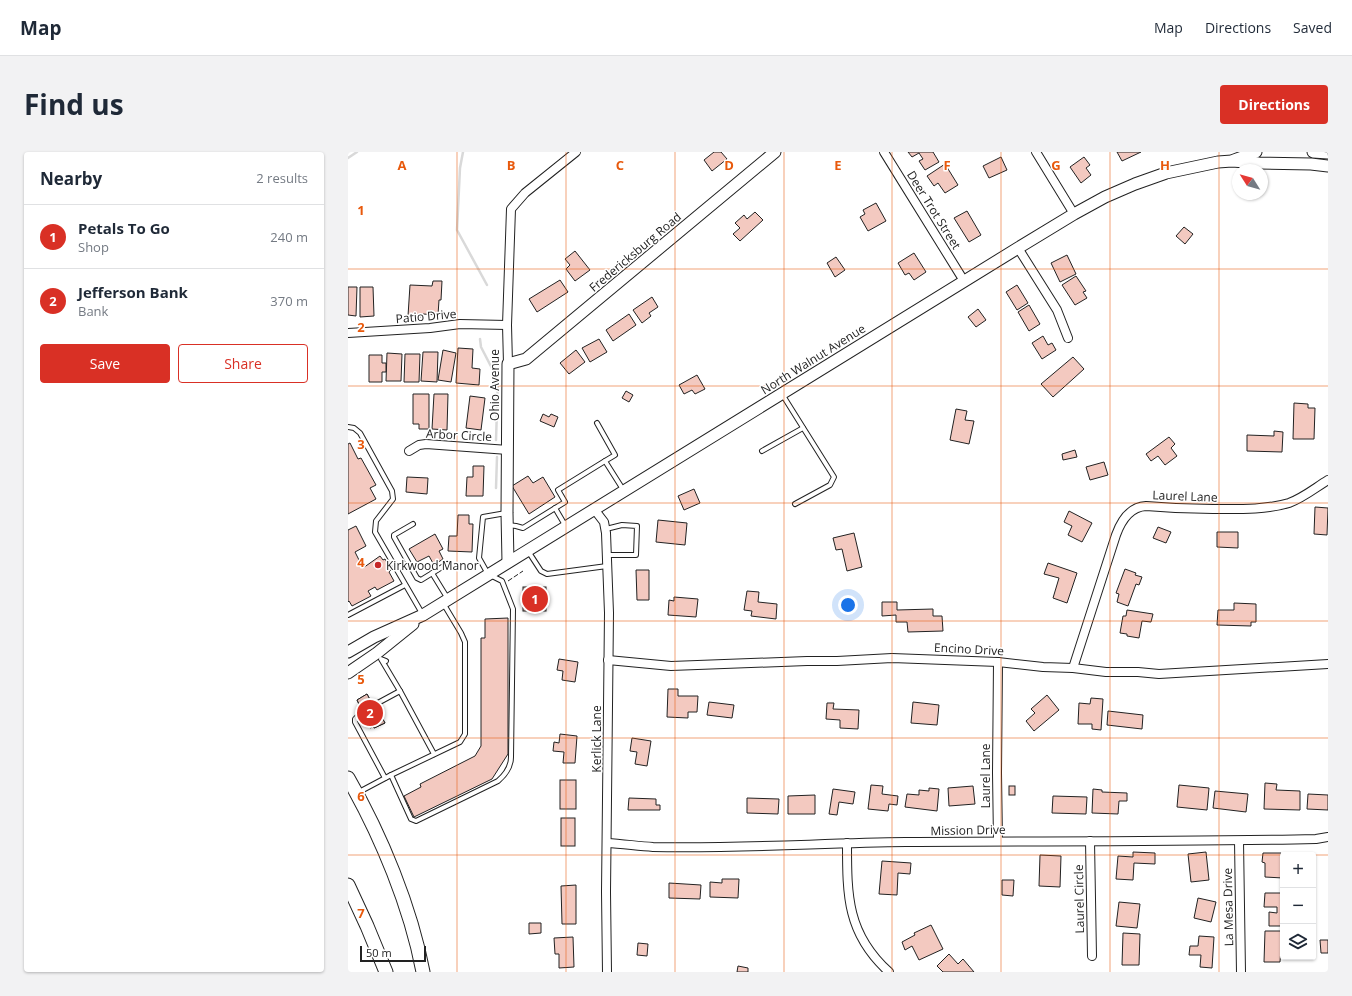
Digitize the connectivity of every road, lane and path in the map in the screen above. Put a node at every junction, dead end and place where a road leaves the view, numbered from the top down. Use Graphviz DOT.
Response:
graph roads {
  1 [pos="576,152"];
  2 [pos="775,152"];
  3 [pos="884,152"];
  4 [pos="1036,152"];
  5 [pos="1256,152"];
  6 [pos="1313,152"];
  7 [pos="1328,153"];
  8 [pos="1232,161"];
  9 [pos="1328,166"];
  10 [pos="1074,214"];
  11 [pos="1018,248"];
  12 [pos="964,281"];
  13 [pos="507,325"];
  14 [pos="348,333"];
  15 [pos="1068,338"];
  16 [pos="508,364"];
  17 [pos="782,394"];
  18 [pos="597,423"];
  19 [pos="348,427"];
  20 [pos="803,428"];
  21 [pos="409,450"];
  22 [pos="508,450"];
  23 [pos="762,451"];
  24 [pos="605,461"];
  25 [pos="1328,480"];
  26 [pos="624,491"];
  27 [pos="795,504"];
  28 [pos="555,508"];
  29 [pos="594,510"];
  30 [pos="507,513"];
  31 [pos="413,524"];
  32 [pos="507,525"];
  33 [pos="566,527"];
  34 [pos="606,529"];
  35 [pos="528,550"];
  36 [pos="607,555"];
  37 [pos="508,562"];
  38 [pos="447,564"];
  39 [pos="607,566"];
  40 [pos="432,573"];
  41 [pos="488,574"];
  42 [pos="405,585"];
  43 [pos="445,601"];
  44 [pos="423,615"];
  45 [pos="348,616"];
  46 [pos="348,652"];
  47 [pos="608,660"];
  48 [pos="386,661"];
  49 [pos="998,662"];
  50 [pos="1328,664"];
  51 [pos="1073,668"];
  52 [pos="348,673"];
  53 [pos="400,691"];
  54 [pos="434,754"];
  55 [pos="391,775"];
  56 [pos="348,778"];
  57 [pos="386,778"];
  58 [pos="356,793"];
  59 [pos="1328,838"];
  60 [pos="998,841"];
  61 [pos="1090,841"];
  62 [pos="1239,841"];
  63 [pos="607,843"];
  64 [pos="847,843"];
  65 [pos="348,885"];
  66 [pos="1092,956"];
  67 [pos="383,968"];
  68 [pos="423,972"];
  69 [pos="607,972"];
  70 [pos="889,972"];
  71 [pos="1241,972"];
  1 -- 13 [label="street, Ohio Avenue"];
  2 -- 16 [label="main road, Fredericksburg Road"];
  3 -- 12 [label="street, Deer Trot Street"];
  4 -- 10 [label="street"];
  5 -- 8 [label="main road, North Walnut Avenue"];
  6 -- 7 [label="main road"];
  8 -- 9 [label="main road, North Walnut Avenue"];
  8 -- 10 [label="main road, North Walnut Avenue"];
  10 -- 11 [label="main road, North Walnut Avenue"];
  11 -- 12 [label="main road, North Walnut Avenue"];
  11 -- 15 [label="street"];
  12 -- 17 [label="main road, North Walnut Avenue"];
  13 -- 14 [label="street, Patio Drive"];
  13 -- 16 [label="street, Ohio Avenue"];
  16 -- 22 [label="main road, Ohio Avenue"];
  17 -- 20 [label="lane"];
  17 -- 26 [label="main road, North Walnut Avenue"];
  18 -- 24 [label="lane"];
  19 -- 42 [label="lane"];
  20 -- 23 [label="lane"];
  20 -- 27 [label="lane"];
  21 -- 22 [label="street, Arbor Circle"];
  22 -- 30 [label="main road, Ohio Avenue"];
  24 -- 26 [label="lane"];
  24 -- 28 [label="lane"];
  25 -- 51 [label="street, Laurel Lane"];
  26 -- 29 [label="main road, North Walnut Avenue"];
  28 -- 32 [label="lane"];
  28 -- 33 [label="lane"];
  29 -- 33 [label="main road, North Walnut Avenue"];
  29 -- 34 [label="street, Kerlick Lane"];
  30 -- 32 [label="main road, Ohio Avenue"];
  30 -- 41 [label="lane"];
  31 -- 40 [label="lane"];
  32 -- 37 [label="main road, Ohio Avenue"];
  33 -- 35 [label="main road, North Walnut Avenue"];
  34 -- 36 [label="street, Kerlick Lane"];
  34 -- 36 [label="lane"];
  35 -- 37 [label="main road, North Walnut Avenue"];
  35 -- 39 [label="lane"];
  36 -- 39 [label="street, Kerlick Lane"];
  37 -- 41 [label="main road, North Walnut Avenue"];
  38 -- 40 [label="lane"];
  39 -- 47 [label="street, Kerlick Lane"];
  40 -- 43 [label="lane"];
  41 -- 43 [label="main road, North Walnut Avenue"];
  41 -- 55 [label="lane"];
  42 -- 44 [label="lane"];
  42 -- 45 [label="lane"];
  43 -- 44 [label="main road, North Walnut Avenue"];
  43 -- 54 [label="lane"];
  44 -- 46 [label="main road, North Walnut Avenue"];
  44 -- 52 [label="main road, North Walnut Avenue"];
  47 -- 49 [label="street, Encino Drive"];
  47 -- 63 [label="street, Kerlick Lane"];
  48 -- 53 [label="lane"];
  49 -- 51 [label="street, Encino Drive"];
  49 -- 60 [label="street, Laurel Lane"];
  50 -- 51 [label="street, Encino Drive"];
  53 -- 54 [label="lane"];
  53 -- 57 [label="lane"];
  54 -- 55 [label="lane"];
  55 -- 57 [label="lane"];
  56 -- 58 [label="main road"];
  57 -- 58 [label="lane"];
  58 -- 68 [label="main road"];
  59 -- 62 [label="street, Mission Drive"];
  60 -- 61 [label="street, Mission Drive"];
  60 -- 64 [label="street, Mission Drive"];
  61 -- 62 [label="street, Mission Drive"];
  61 -- 66 [label="street, Laurel Circle"];
  62 -- 71 [label="street, La Mesa Drive"];
  63 -- 64 [label="street, Mission Drive"];
  63 -- 69 [label="street, Kerlick Lane"];
  64 -- 70 [label="street"];
  65 -- 67 [label="main road"];
}
